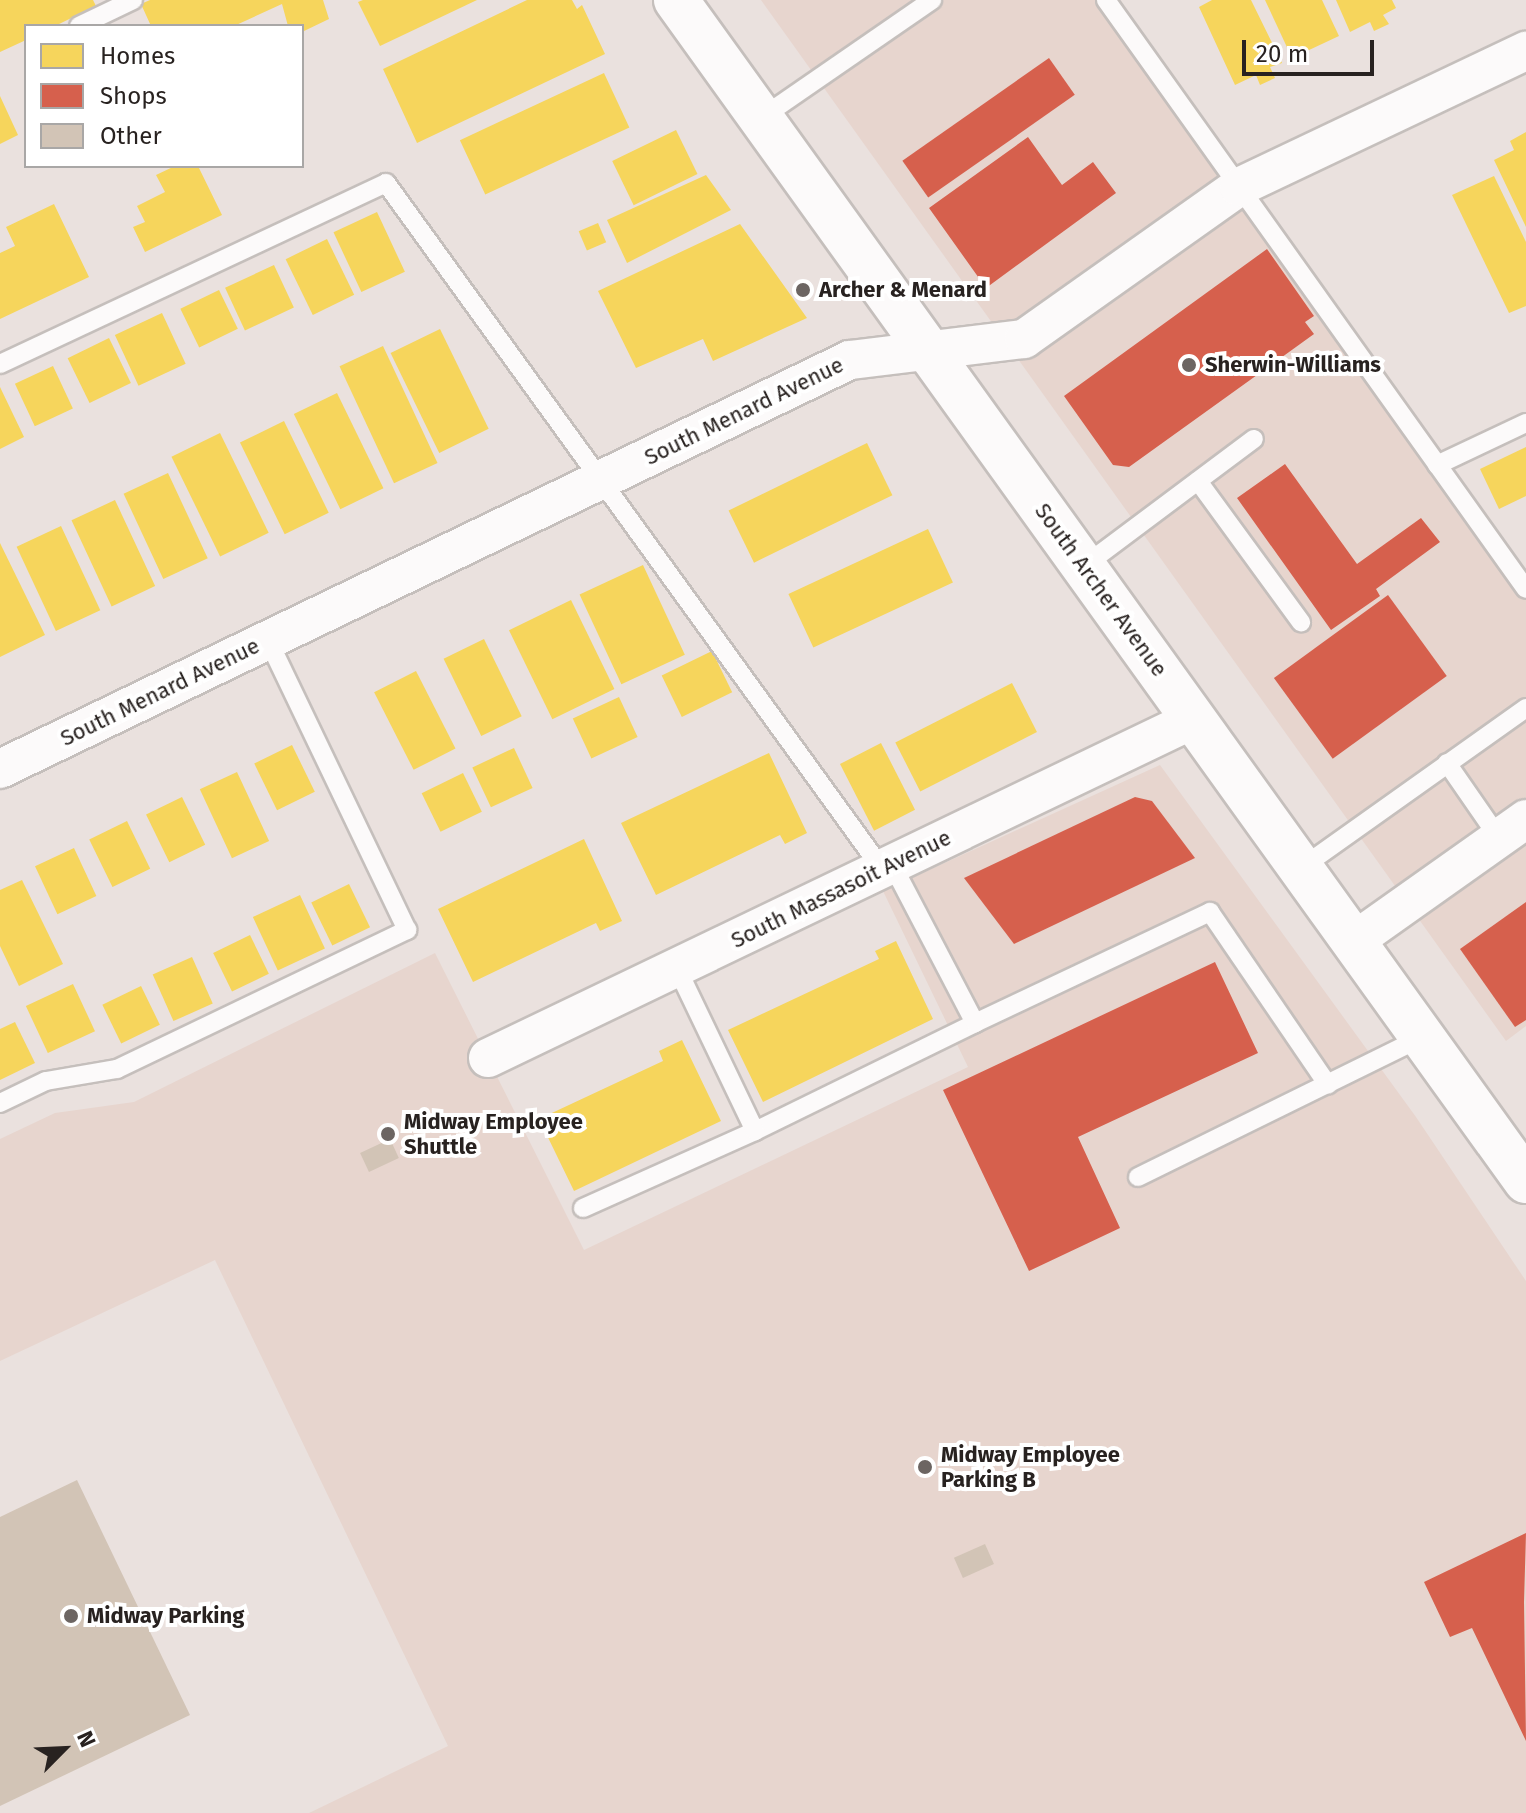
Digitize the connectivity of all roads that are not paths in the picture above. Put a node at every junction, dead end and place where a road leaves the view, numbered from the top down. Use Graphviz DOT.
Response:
graph roads {
  1 [pos="133,0"];
  2 [pos="676,0"];
  3 [pos="932,0"];
  4 [pos="1106,0"];
  5 [pos="83,24"];
  6 [pos="1526,51"];
  7 [pos="761,118"];
  8 [pos="1239,187"];
  9 [pos="929,352"];
  10 [pos="0,364"];
  11 [pos="1526,423"];
  12 [pos="1254,439"];
  13 [pos="1437,465"];
  14 [pos="601,480"];
  15 [pos="1198,481"];
  16 [pos="1084,566"];
  17 [pos="1526,589"];
  18 [pos="1301,622"];
  19 [pos="268,640"];
  20 [pos="1526,708"];
  21 [pos="1194,719"];
  22 [pos="4,758"];
  23 [pos="1447,763"];
  24 [pos="1512,829"];
  25 [pos="887,867"];
  26 [pos="1301,868"];
  27 [pos="1354,941"];
  28 [pos="677,968"];
  29 [pos="975,1023"];
  30 [pos="1423,1037"];
  31 [pos="488,1058"];
  32 [pos="1328,1085"];
  33 [pos="0,1103"];
  34 [pos="755,1131"];
  35 [pos="1138,1177"];
  36 [pos="1526,1181"];
  37 [pos="583,1208"];
  1 -- 5 [label="lane"];
  2 -- 7 [label="main road, South Archer Avenue"];
  3 -- 7 [label="lane"];
  4 -- 8 [label="lane"];
  6 -- 8 [label="street, South Menard Avenue"];
  7 -- 9 [label="main road, South Archer Avenue"];
  8 -- 9 [label="street, South Menard Avenue"];
  8 -- 13 [label="lane"];
  9 -- 14 [label="street, South Menard Avenue"];
  9 -- 16 [label="main road, South Archer Avenue"];
  10 -- 14 [label="lane"];
  11 -- 13 [label="lane"];
  12 -- 15 [label="lane"];
  13 -- 17 [label="lane"];
  14 -- 19 [label="street, South Menard Avenue"];
  14 -- 25 [label="lane"];
  15 -- 16 [label="lane"];
  15 -- 18 [label="lane"];
  16 -- 21 [label="main road, South Archer Avenue"];
  19 -- 22 [label="street, South Menard Avenue"];
  19 -- 33 [label="lane"];
  20 -- 23 [label="lane"];
  21 -- 25 [label="street, South Massasoit Avenue"];
  21 -- 26 [label="main road, South Archer Avenue"];
  23 -- 24 [label="lane"];
  23 -- 26 [label="lane"];
  24 -- 27 [label="street"];
  25 -- 28 [label="street, South Massasoit Avenue"];
  25 -- 29 [label="lane"];
  26 -- 27 [label="main road, South Archer Avenue"];
  27 -- 30 [label="main road, South Archer Avenue"];
  28 -- 31 [label="street, South Massasoit Avenue"];
  28 -- 34 [label="lane"];
  29 -- 32 [label="lane"];
  29 -- 34 [label="lane"];
  30 -- 32 [label="lane"];
  30 -- 36 [label="main road, South Archer Avenue"];
  32 -- 35 [label="lane"];
  34 -- 37 [label="lane"];
}
